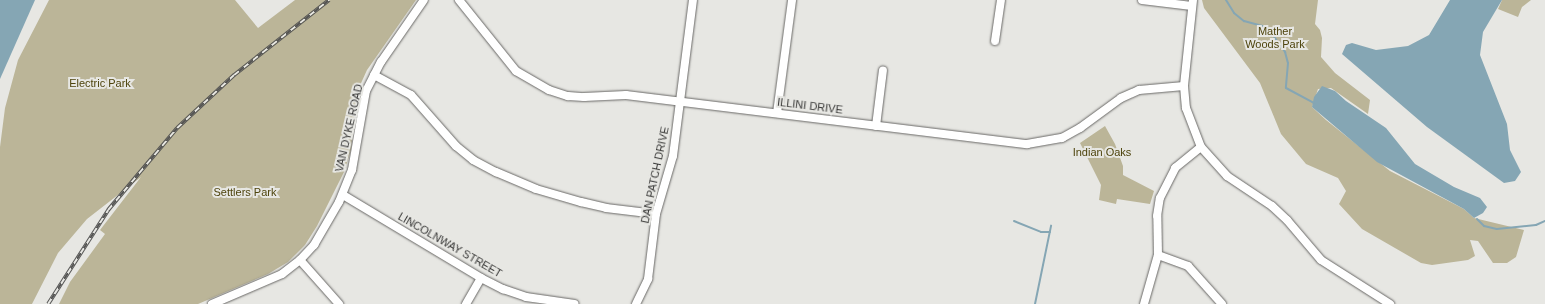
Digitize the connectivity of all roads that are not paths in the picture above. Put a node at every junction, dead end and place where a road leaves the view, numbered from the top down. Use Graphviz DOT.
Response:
graph roads {
  1 [pos="424,0"];
  2 [pos="459,0"];
  3 [pos="693,0"];
  4 [pos="792,0"];
  5 [pos="1001,0"];
  6 [pos="1142,0"];
  7 [pos="1192,3"];
  8 [pos="996,41"];
  9 [pos="883,70"];
  10 [pos="374,75"];
  11 [pos="1184,86"];
  12 [pos="681,101"];
  13 [pos="778,113"];
  14 [pos="876,126"];
  15 [pos="1201,147"];
  16 [pos="343,194"];
  17 [pos="656,214"];
  18 [pos="1158,255"];
  19 [pos="300,260"];
  20 [pos="481,278"];
  21 [pos="230,301"];
  22 [pos="212,304"];
  23 [pos="339,304"];
  24 [pos="466,304"];
  25 [pos="575,304"];
  26 [pos="636,304"];
  27 [pos="1144,304"];
  28 [pos="1222,304"];
  29 [pos="1390,304"];
  1 -- 10 [label="street, VAN DYKE ROAD"];
  2 -- 12 [label="street, ILLINI DRIVE"];
  3 -- 12 [label="street, DAN PATCH DRIVE"];
  4 -- 13 [label="street"];
  5 -- 8 [label="street"];
  6 -- 7 [label="street"];
  7 -- 11 [label="street"];
  9 -- 14 [label="street"];
  10 -- 16 [label="street, VAN DYKE ROAD"];
  10 -- 17 [label="street"];
  11 -- 14 [label="street, ILLINI DRIVE"];
  11 -- 15 [label="street"];
  12 -- 13 [label="street, ILLINI DRIVE"];
  12 -- 17 [label="street, DAN PATCH DRIVE"];
  13 -- 14 [label="street, ILLINI DRIVE"];
  15 -- 18 [label="street"];
  15 -- 29 [label="street"];
  16 -- 19 [label="street, VAN DYKE ROAD"];
  16 -- 20 [label="street, LINCOLNWAY STREET"];
  17 -- 26 [label="street, DAN PATCH DRIVE"];
  18 -- 27 [label="street"];
  18 -- 28 [label="street"];
  19 -- 21 [label="street, VAN DYKE ROAD"];
  19 -- 23 [label="street"];
  20 -- 24 [label="street"];
  20 -- 25 [label="street, LINCOLNWAY STREET"];
  21 -- 22 [label="street, VAN DYKE ROAD"];
}
